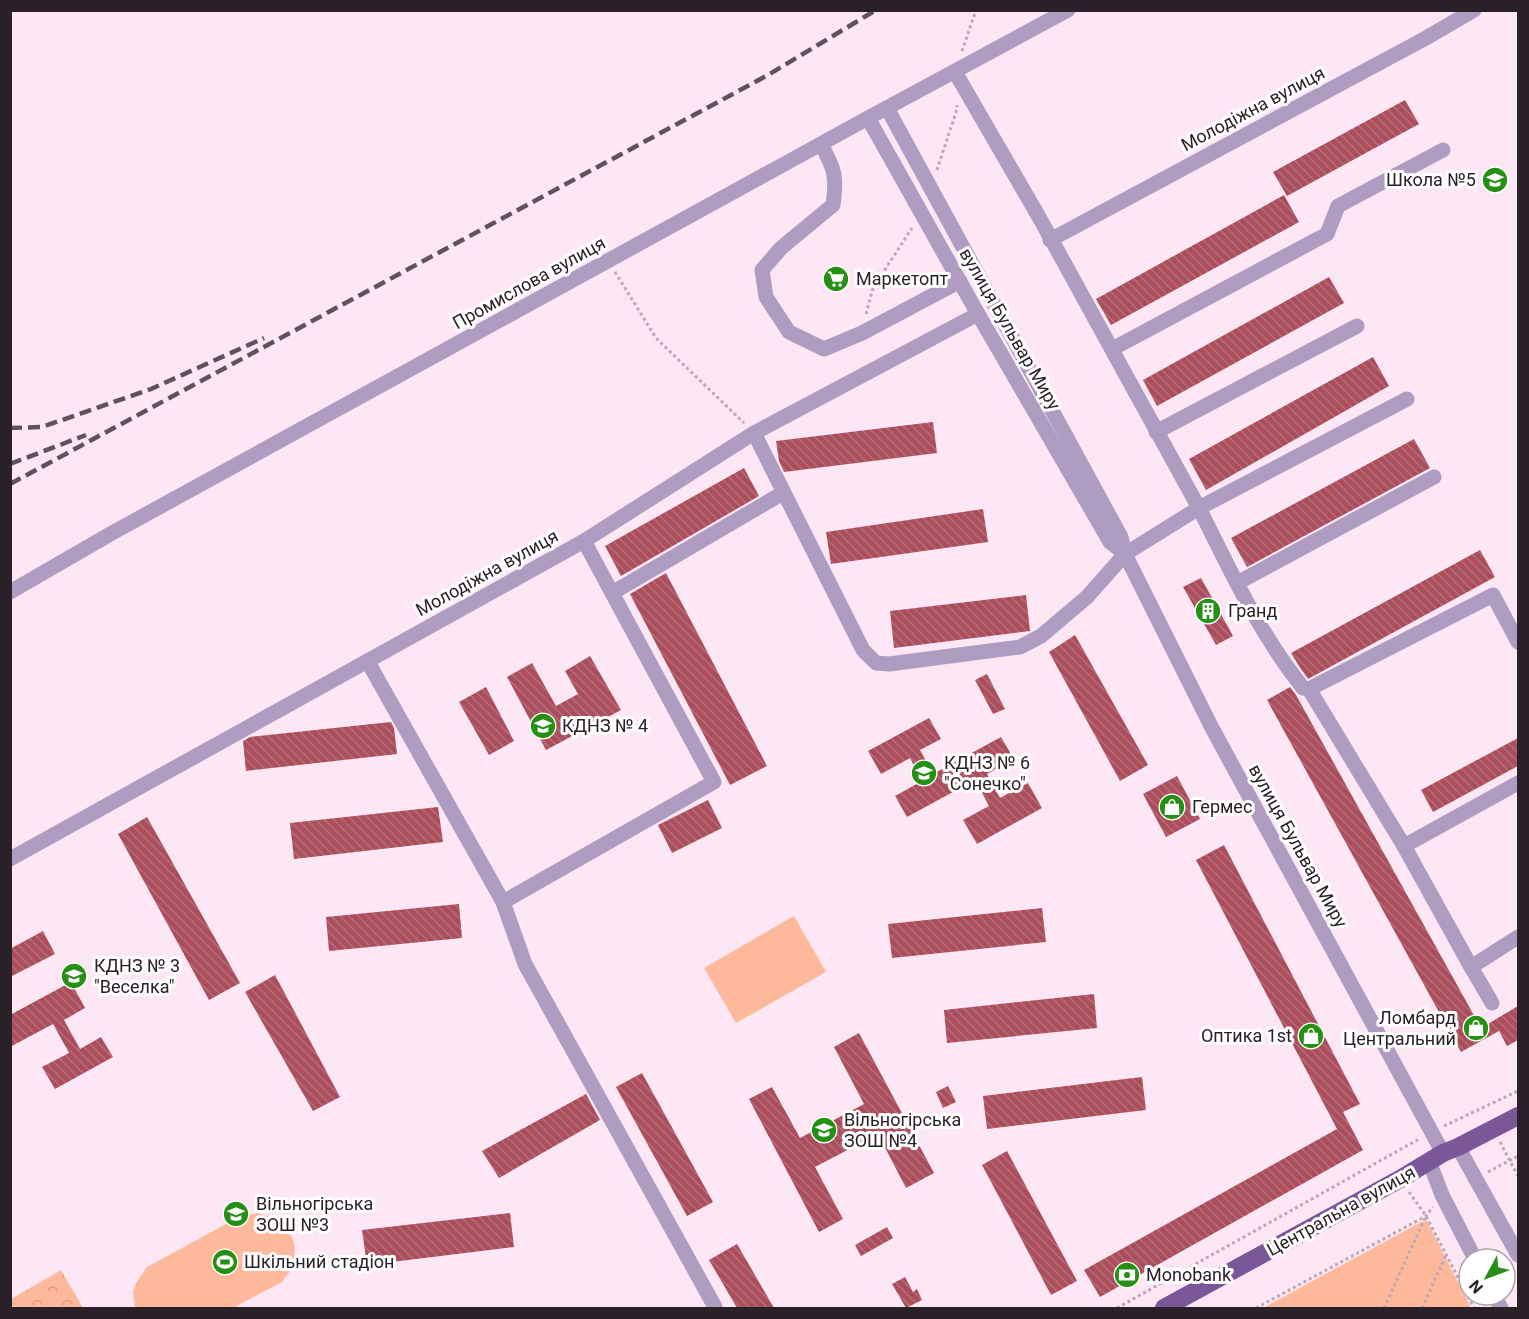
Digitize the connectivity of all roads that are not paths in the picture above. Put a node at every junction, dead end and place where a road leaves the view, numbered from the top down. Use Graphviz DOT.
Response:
graph roads {
  1 [pos="1068,10"];
  2 [pos="1474,10"];
  3 [pos="955,72"];
  4 [pos="887,108"];
  5 [pos="868,118"];
  6 [pos="820,144"];
  7 [pos="1443,150"];
  8 [pos="1050,240"];
  9 [pos="960,281"];
  10 [pos="978,314"];
  11 [pos="1356,326"];
  12 [pos="1112,349"];
  13 [pos="1407,399"];
  14 [pos="1156,432"];
  15 [pos="754,433"];
  16 [pos="1434,477"];
  17 [pos="783,493"];
  18 [pos="1199,508"];
  19 [pos="584,541"];
  20 [pos="1125,554"];
  21 [pos="1237,582"];
  22 [pos="10,592"];
  23 [pos="612,593"];
  24 [pos="1518,642"];
  25 [pos="368,662"];
  26 [pos="1309,689"];
  27 [pos="1518,783"];
  28 [pos="1404,846"];
  29 [pos="10,859"];
  30 [pos="503,902"];
  31 [pos="1518,937"];
  32 [pos="1471,966"];
  33 [pos="1492,1003"];
  34 [pos="1518,1116"];
  35 [pos="1444,1154"];
  36 [pos="1469,1247"];
  37 [pos="1518,1255"];
  38 [pos="715,1307"];
  39 [pos="1164,1308"];
  1 -- 3 [label="street, Промислова вулиця"];
  2 -- 8 [label="street, Молодіжна вулиця"];
  3 -- 4 [label="street, Промислова вулиця"];
  3 -- 8 [label="street"];
  4 -- 5 [label="street, Промислова вулиця"];
  4 -- 20 [label="street, вулиця Бульвар Миру"];
  5 -- 6 [label="street, Промислова вулиця"];
  5 -- 9 [label="street, вулиця Бульвар Миру"];
  6 -- 9 [label="street"];
  6 -- 22 [label="street, Промислова вулиця"];
  7 -- 12 [label="street"];
  8 -- 12 [label="street"];
  9 -- 10 [label="street, вулиця Бульвар Миру"];
  10 -- 15 [label="street, Молодіжна вулиця"];
  10 -- 20 [label="street, вулиця Бульвар Миру"];
  11 -- 14 [label="street"];
  12 -- 14 [label="street"];
  13 -- 18 [label="street"];
  14 -- 18 [label="street"];
  15 -- 17 [label="street"];
  15 -- 19 [label="street, Молодіжна вулиця"];
  16 -- 21 [label="street"];
  17 -- 20 [label="street"];
  17 -- 23 [label="street"];
  18 -- 20 [label="street"];
  18 -- 21 [label="street"];
  19 -- 23 [label="street"];
  19 -- 25 [label="street, Молодіжна вулиця"];
  20 -- 35 [label="street, вулиця Бульвар Миру"];
  21 -- 26 [label="street"];
  23 -- 30 [label="street"];
  24 -- 26 [label="street"];
  25 -- 29 [label="street, Молодіжна вулиця"];
  25 -- 30 [label="street"];
  26 -- 28 [label="street"];
  27 -- 28 [label="street"];
  28 -- 32 [label="street"];
  30 -- 38 [label="street"];
  31 -- 32 [label="street"];
  32 -- 33 [label="street"];
  34 -- 35 [label="main road, Центральна вулиця"];
  35 -- 36 [label="street, вулиця Бульвар Миру"];
  35 -- 37 [label="street, вулиця Бульвар Миру"];
  35 -- 39 [label="main road, Центральна вулиця"];
}
